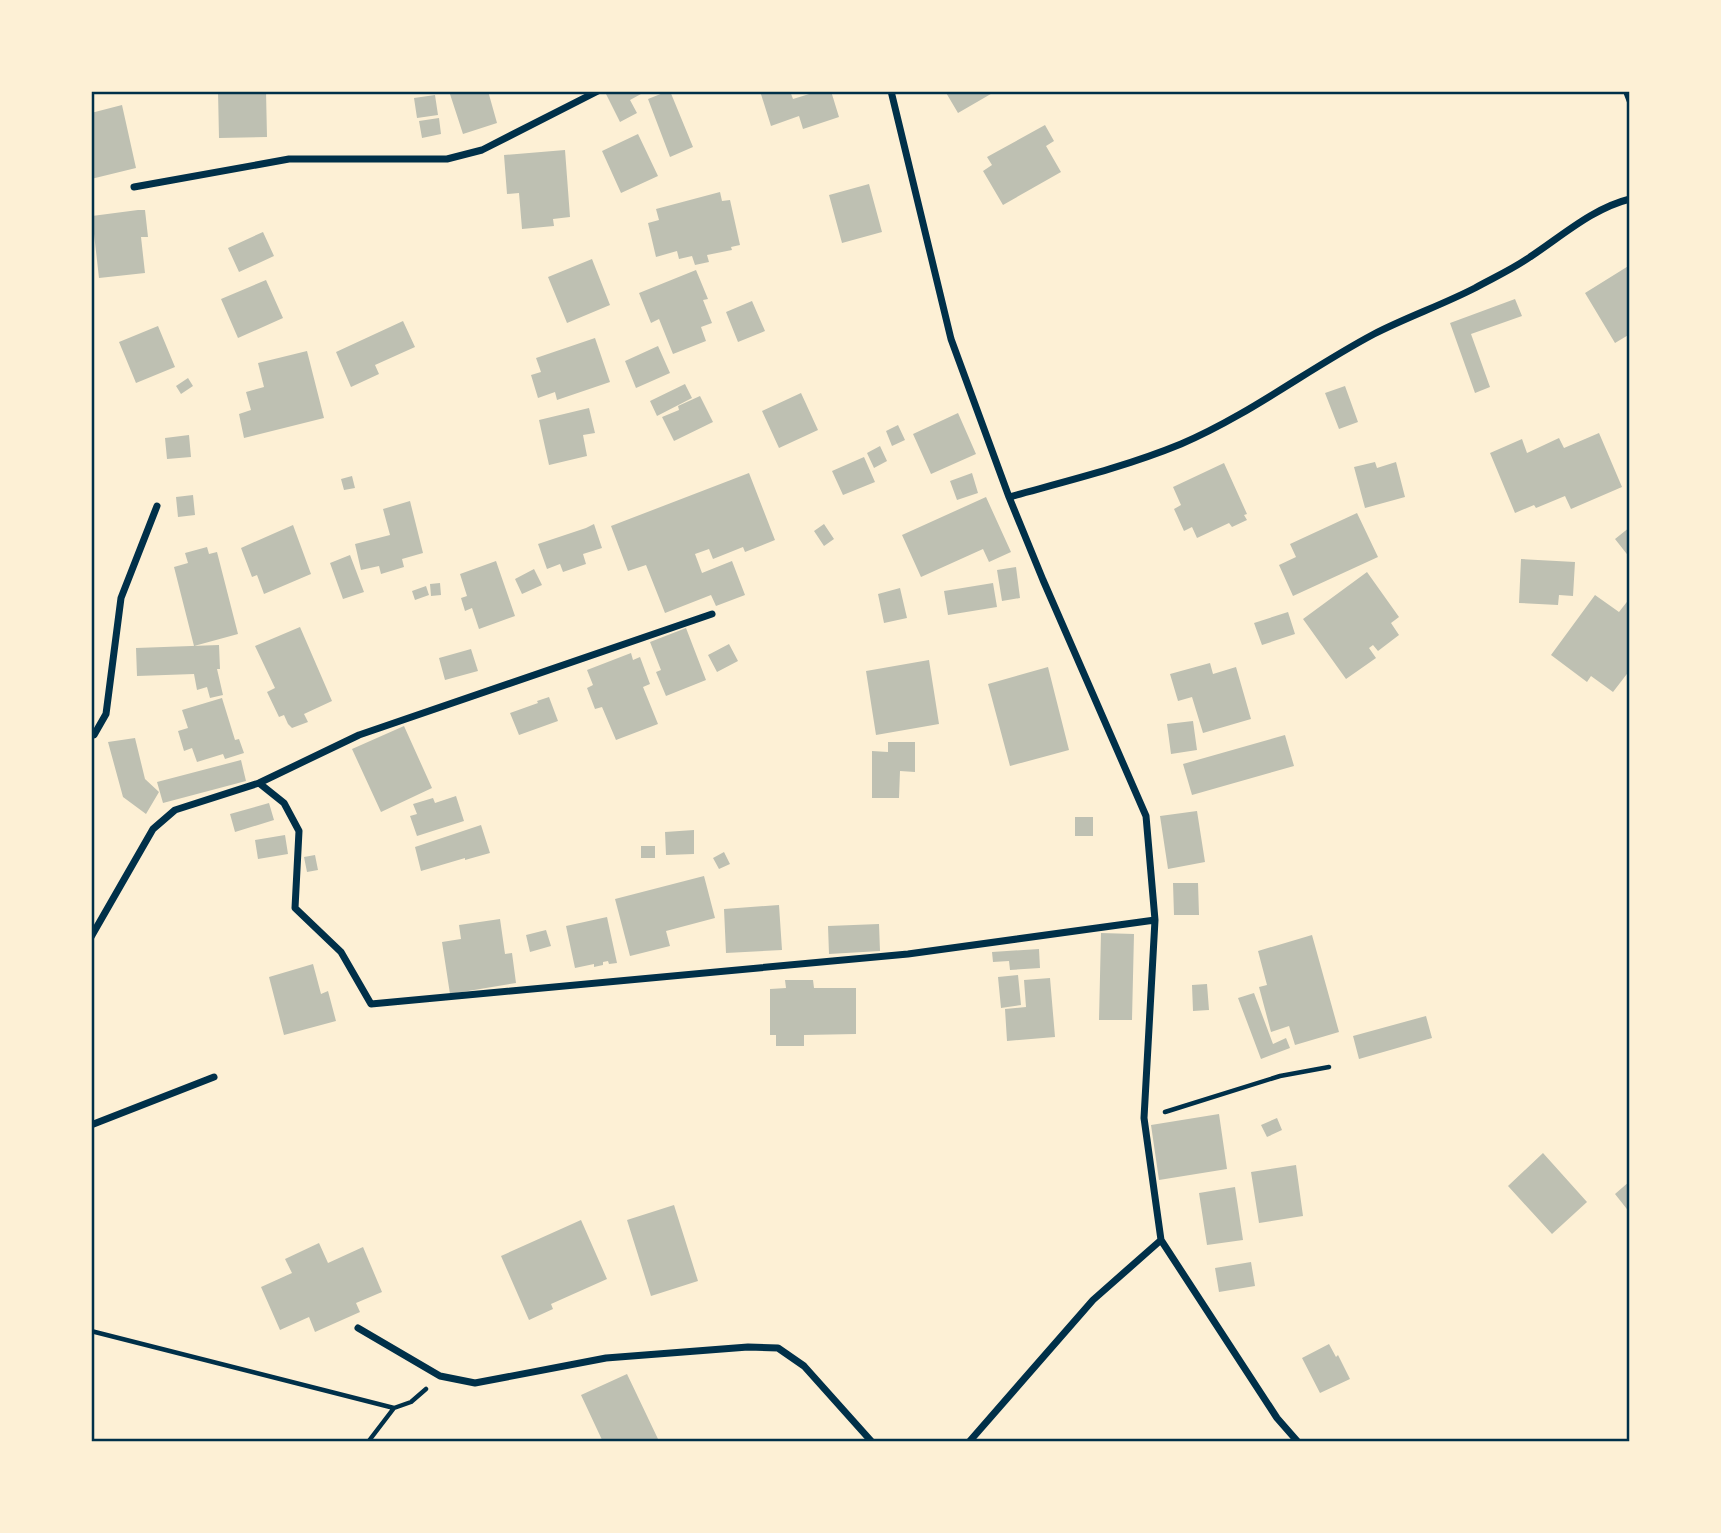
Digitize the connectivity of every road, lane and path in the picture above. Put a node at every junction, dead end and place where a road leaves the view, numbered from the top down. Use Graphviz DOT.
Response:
graph roads {
  1 [pos="598,91"];
  2 [pos="891,91"];
  3 [pos="1625,91"];
  4 [pos="1630,104"];
  5 [pos="134,187"];
  6 [pos="1630,199"];
  7 [pos="1009,497"];
  8 [pos="157,506"];
  9 [pos="712,614"];
  10 [pos="91,735"];
  11 [pos="259,783"];
  12 [pos="1155,919"];
  13 [pos="91,937"];
  14 [pos="1329,1067"];
  15 [pos="214,1077"];
  16 [pos="1144,1118"];
  17 [pos="91,1125"];
  18 [pos="1161,1240"];
  19 [pos="358,1328"];
  20 [pos="91,1331"];
  21 [pos="440,1376"];
  22 [pos="394,1408"];
  23 [pos="368,1442"];
  24 [pos="872,1442"];
  25 [pos="969,1442"];
  26 [pos="1298,1442"];
  1 -- 5 [label="street"];
  2 -- 7 [label="street"];
  3 -- 4 [label="path"];
  6 -- 7 [label="street"];
  7 -- 12 [label="street"];
  8 -- 10 [label="street"];
  9 -- 11 [label="street"];
  11 -- 12 [label="street"];
  11 -- 13 [label="street"];
  12 -- 16 [label="street"];
  14 -- 16 [label="path"];
  15 -- 17 [label="street"];
  16 -- 18 [label="street"];
  18 -- 25 [label="street"];
  18 -- 26 [label="street"];
  19 -- 21 [label="street"];
  20 -- 22 [label="path"];
  21 -- 22 [label="path"];
  21 -- 24 [label="street"];
  22 -- 23 [label="path"];
}
